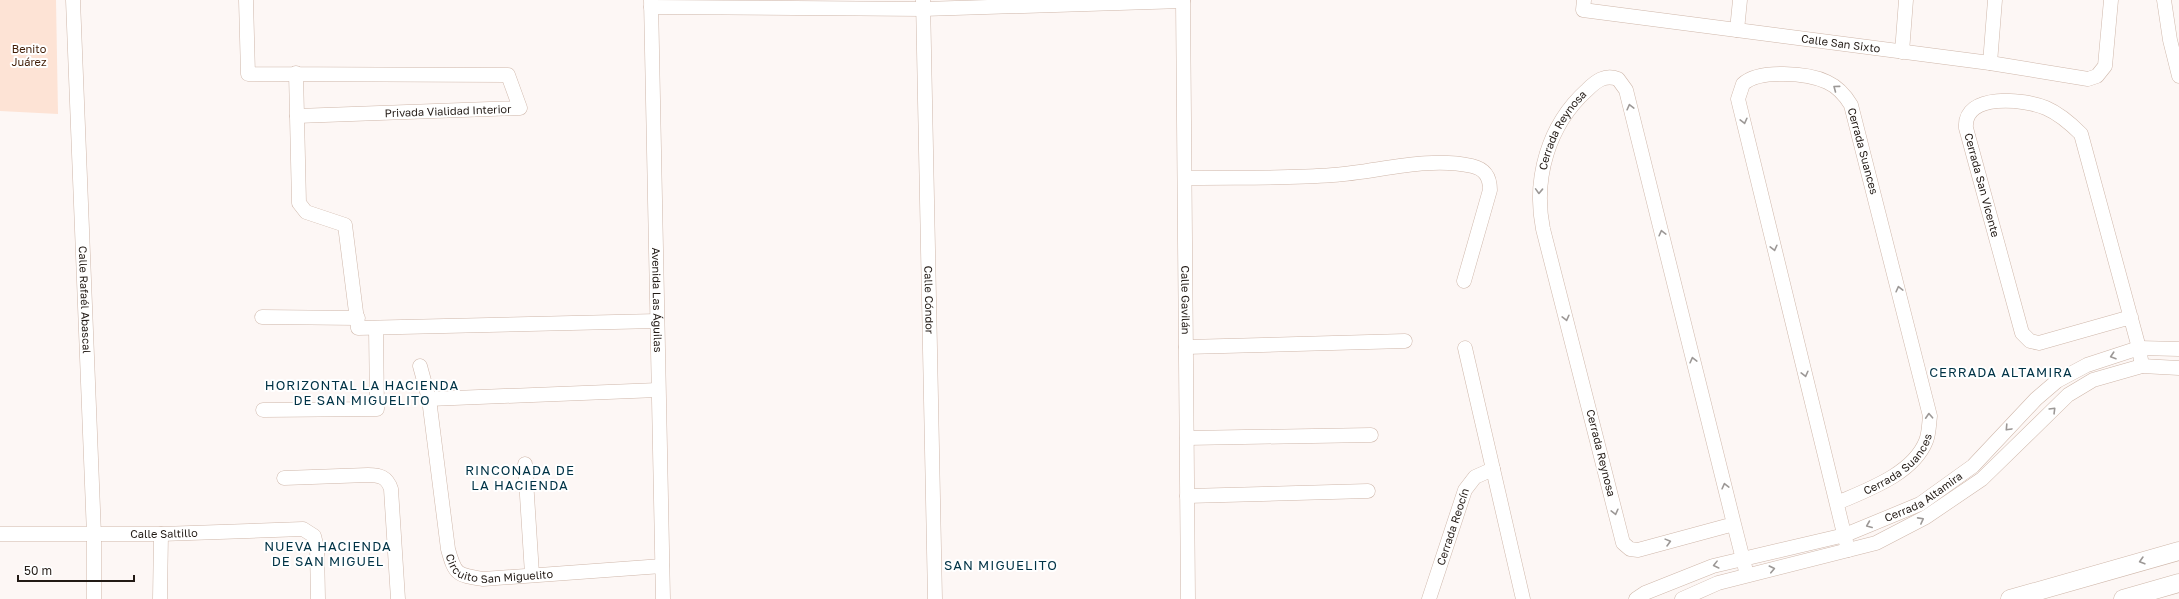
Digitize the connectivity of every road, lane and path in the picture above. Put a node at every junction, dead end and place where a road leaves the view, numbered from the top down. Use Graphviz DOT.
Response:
graph roads {
  1 [pos="73,0"];
  2 [pos="246,0"];
  3 [pos="1740,0"];
  4 [pos="1906,0"];
  5 [pos="1995,0"];
  6 [pos="2111,0"];
  7 [pos="2164,0"];
  8 [pos="1183,1"];
  9 [pos="651,3"];
  10 [pos="923,5"];
  11 [pos="1584,5"];
  12 [pos="1737,30"];
  13 [pos="1902,52"];
  14 [pos="1990,64"];
  15 [pos="296,74"];
  16 [pos="2179,76"];
  17 [pos="297,116"];
  18 [pos="1185,178"];
  19 [pos="1464,281"];
  20 [pos="262,317"];
  21 [pos="2131,317"];
  22 [pos="358,318"];
  23 [pos="657,321"];
  24 [pos="376,328"];
  25 [pos="1405,341"];
  26 [pos="1186,347"];
  27 [pos="1465,348"];
  28 [pos="2139,348"];
  29 [pos="2179,349"];
  30 [pos="420,366"];
  31 [pos="2142,366"];
  32 [pos="2179,368"];
  33 [pos="658,390"];
  34 [pos="429,399"];
  35 [pos="263,410"];
  36 [pos="1371,435"];
  37 [pos="1187,438"];
  38 [pos="525,464"];
  39 [pos="1493,469"];
  40 [pos="284,478"];
  41 [pos="1368,491"];
  42 [pos="1187,496"];
  43 [pos="1837,503"];
  44 [pos="1734,524"];
  45 [pos="0,534"];
  46 [pos="161,534"];
  47 [pos="94,535"];
  48 [pos="1845,535"];
  49 [pos="1848,550"];
  50 [pos="2179,550"];
  51 [pos="1743,560"];
  52 [pos="662,566"];
  53 [pos="532,574"];
  54 [pos="1747,575"];
  55 [pos="2179,583"];
  56 [pos="94,599"];
  57 [pos="160,599"];
  58 [pos="318,599"];
  59 [pos="398,599"];
  60 [pos="662,599"];
  61 [pos="935,599"];
  62 [pos="1188,599"];
  63 [pos="1429,599"];
  64 [pos="1523,599"];
  65 [pos="1636,599"];
  66 [pos="1682,599"];
  67 [pos="2010,599"];
  68 [pos="2123,599"];
  1 -- 47 [label="street, Calle Rafaél Abascal"];
  2 -- 15 [label="street, Privada Vialidad Interior"];
  3 -- 12 [label="street"];
  4 -- 13 [label="street"];
  5 -- 14 [label="street"];
  6 -- 14 [label="street, Calle San Sixto"];
  7 -- 16 [label="street"];
  8 -- 10 [label="street"];
  8 -- 18 [label="street, Calle Gavilán"];
  9 -- 10 [label="street"];
  9 -- 23 [label="street, Avenida Las Águilas"];
  10 -- 61 [label="street, Calle Cóndor"];
  11 -- 12 [label="street, Calle San Sixto"];
  12 -- 13 [label="street, Calle San Sixto"];
  13 -- 14 [label="street, Calle San Sixto"];
  15 -- 17 [label="street"];
  15 -- 17 [label="street, Privada Vialidad Interior"];
  17 -- 22 [label="street"];
  18 -- 19 [label="street"];
  18 -- 26 [label="street, Calle Gavilán"];
  20 -- 22 [label="street"];
  21 -- 21 [label="street, Cerrada San Vicente"];
  21 -- 28 [label="street, Cerrada San Vicente"];
  22 -- 24 [label="street"];
  23 -- 24 [label="street"];
  23 -- 33 [label="street, Avenida Las Águilas"];
  24 -- 35 [label="street"];
  25 -- 26 [label="street"];
  26 -- 37 [label="street, Calle Gavilán"];
  27 -- 39 [label="street"];
  28 -- 29 [label="street, Cerrada Altamira"];
  28 -- 31 [label="street, Cerrada San Vicente"];
  28 -- 48 [label="street, Cerrada Altamira, one-way"];
  30 -- 34 [label="street, Circuito San Miguelito"];
  31 -- 32 [label="street, Cerrada Altamira"];
  49 -- 31 [label="street, Cerrada Altamira, one-way"];
  33 -- 34 [label="street"];
  33 -- 52 [label="street, Avenida Las Águilas"];
  34 -- 53 [label="street, Circuito San Miguelito"];
  36 -- 37 [label="street"];
  37 -- 42 [label="street, Calle Gavilán"];
  38 -- 53 [label="street"];
  39 -- 63 [label="street, Cerrada Reocín"];
  39 -- 64 [label="street"];
  40 -- 59 [label="street"];
  41 -- 42 [label="street"];
  42 -- 62 [label="street, Calle Gavilán"];
  43 -- 43 [label="street, Cerrada Suances, one-way"];
  43 -- 48 [label="street, Cerrada Suances"];
  44 -- 44 [label="street, Cerrada Reynosa, one-way"];
  44 -- 51 [label="street, Cerrada Reynosa"];
  45 -- 47 [label="street, Calle Saltillo"];
  46 -- 47 [label="street, Calle Saltillo"];
  46 -- 57 [label="street"];
  46 -- 58 [label="street, Calle Saltillo"];
  47 -- 56 [label="street, Calle Rafaél Abascal"];
  48 -- 49 [label="street, Cerrada Suances"];
  48 -- 51 [label="street, Cerrada Altamira"];
  54 -- 49 [label="street, Cerrada Altamira, one-way"];
  50 -- 67 [label="street, one-way"];
  51 -- 54 [label="street, Cerrada Reynosa"];
  51 -- 65 [label="street, Cerrada Altamira, one-way"];
  52 -- 53 [label="street, Circuito San Miguelito"];
  52 -- 60 [label="street, Avenida Las Águilas"];
  54 -- 66 [label="street, Cerrada Altamira"];
  55 -- 68 [label="street"];
}
